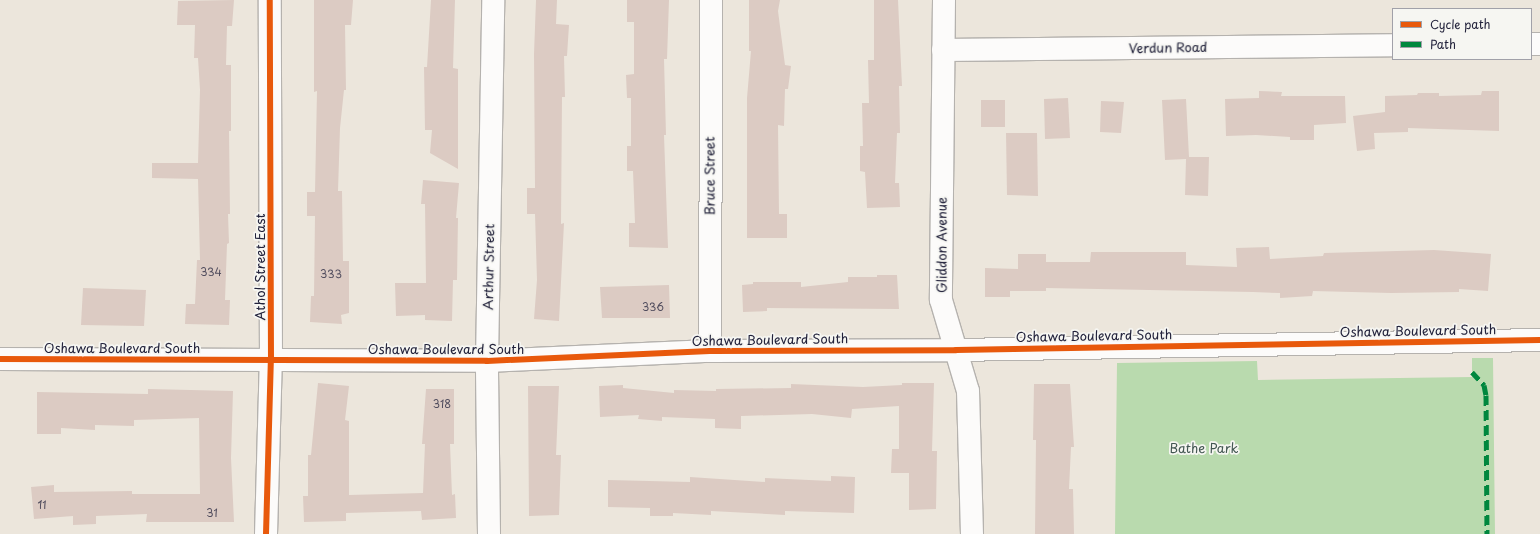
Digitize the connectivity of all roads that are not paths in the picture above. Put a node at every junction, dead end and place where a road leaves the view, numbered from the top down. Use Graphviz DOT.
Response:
graph roads {
  1 [pos="270,0"];
  2 [pos="493,0"];
  3 [pos="711,0"];
  4 [pos="944,0"];
  5 [pos="1392,45"];
  6 [pos="943,50"];
  7 [pos="1540,340"];
  8 [pos="956,350"];
  9 [pos="710,351"];
  10 [pos="0,359"];
  11 [pos="271,360"];
  12 [pos="487,361"];
  13 [pos="266,534"];
  14 [pos="489,534"];
  15 [pos="972,534"];
  1 -- 11 [label="street, Athol Street East"];
  2 -- 12 [label="street, Arthur Street"];
  3 -- 9 [label="street, Bruce Street"];
  4 -- 6 [label="street, Gliddon Avenue"];
  5 -- 6 [label="street, Verdun Road"];
  6 -- 8 [label="street, Gliddon Avenue"];
  7 -- 8 [label="street, Oshawa Boulevard South"];
  8 -- 9 [label="street, Oshawa Boulevard South"];
  8 -- 15 [label="street, Gliddon Avenue"];
  9 -- 12 [label="street, Oshawa Boulevard South"];
  10 -- 11 [label="street, Oshawa Boulevard South"];
  11 -- 12 [label="street, Oshawa Boulevard South"];
  11 -- 13 [label="street, Athol Street East"];
  12 -- 14 [label="street, Arthur Street"];
}
